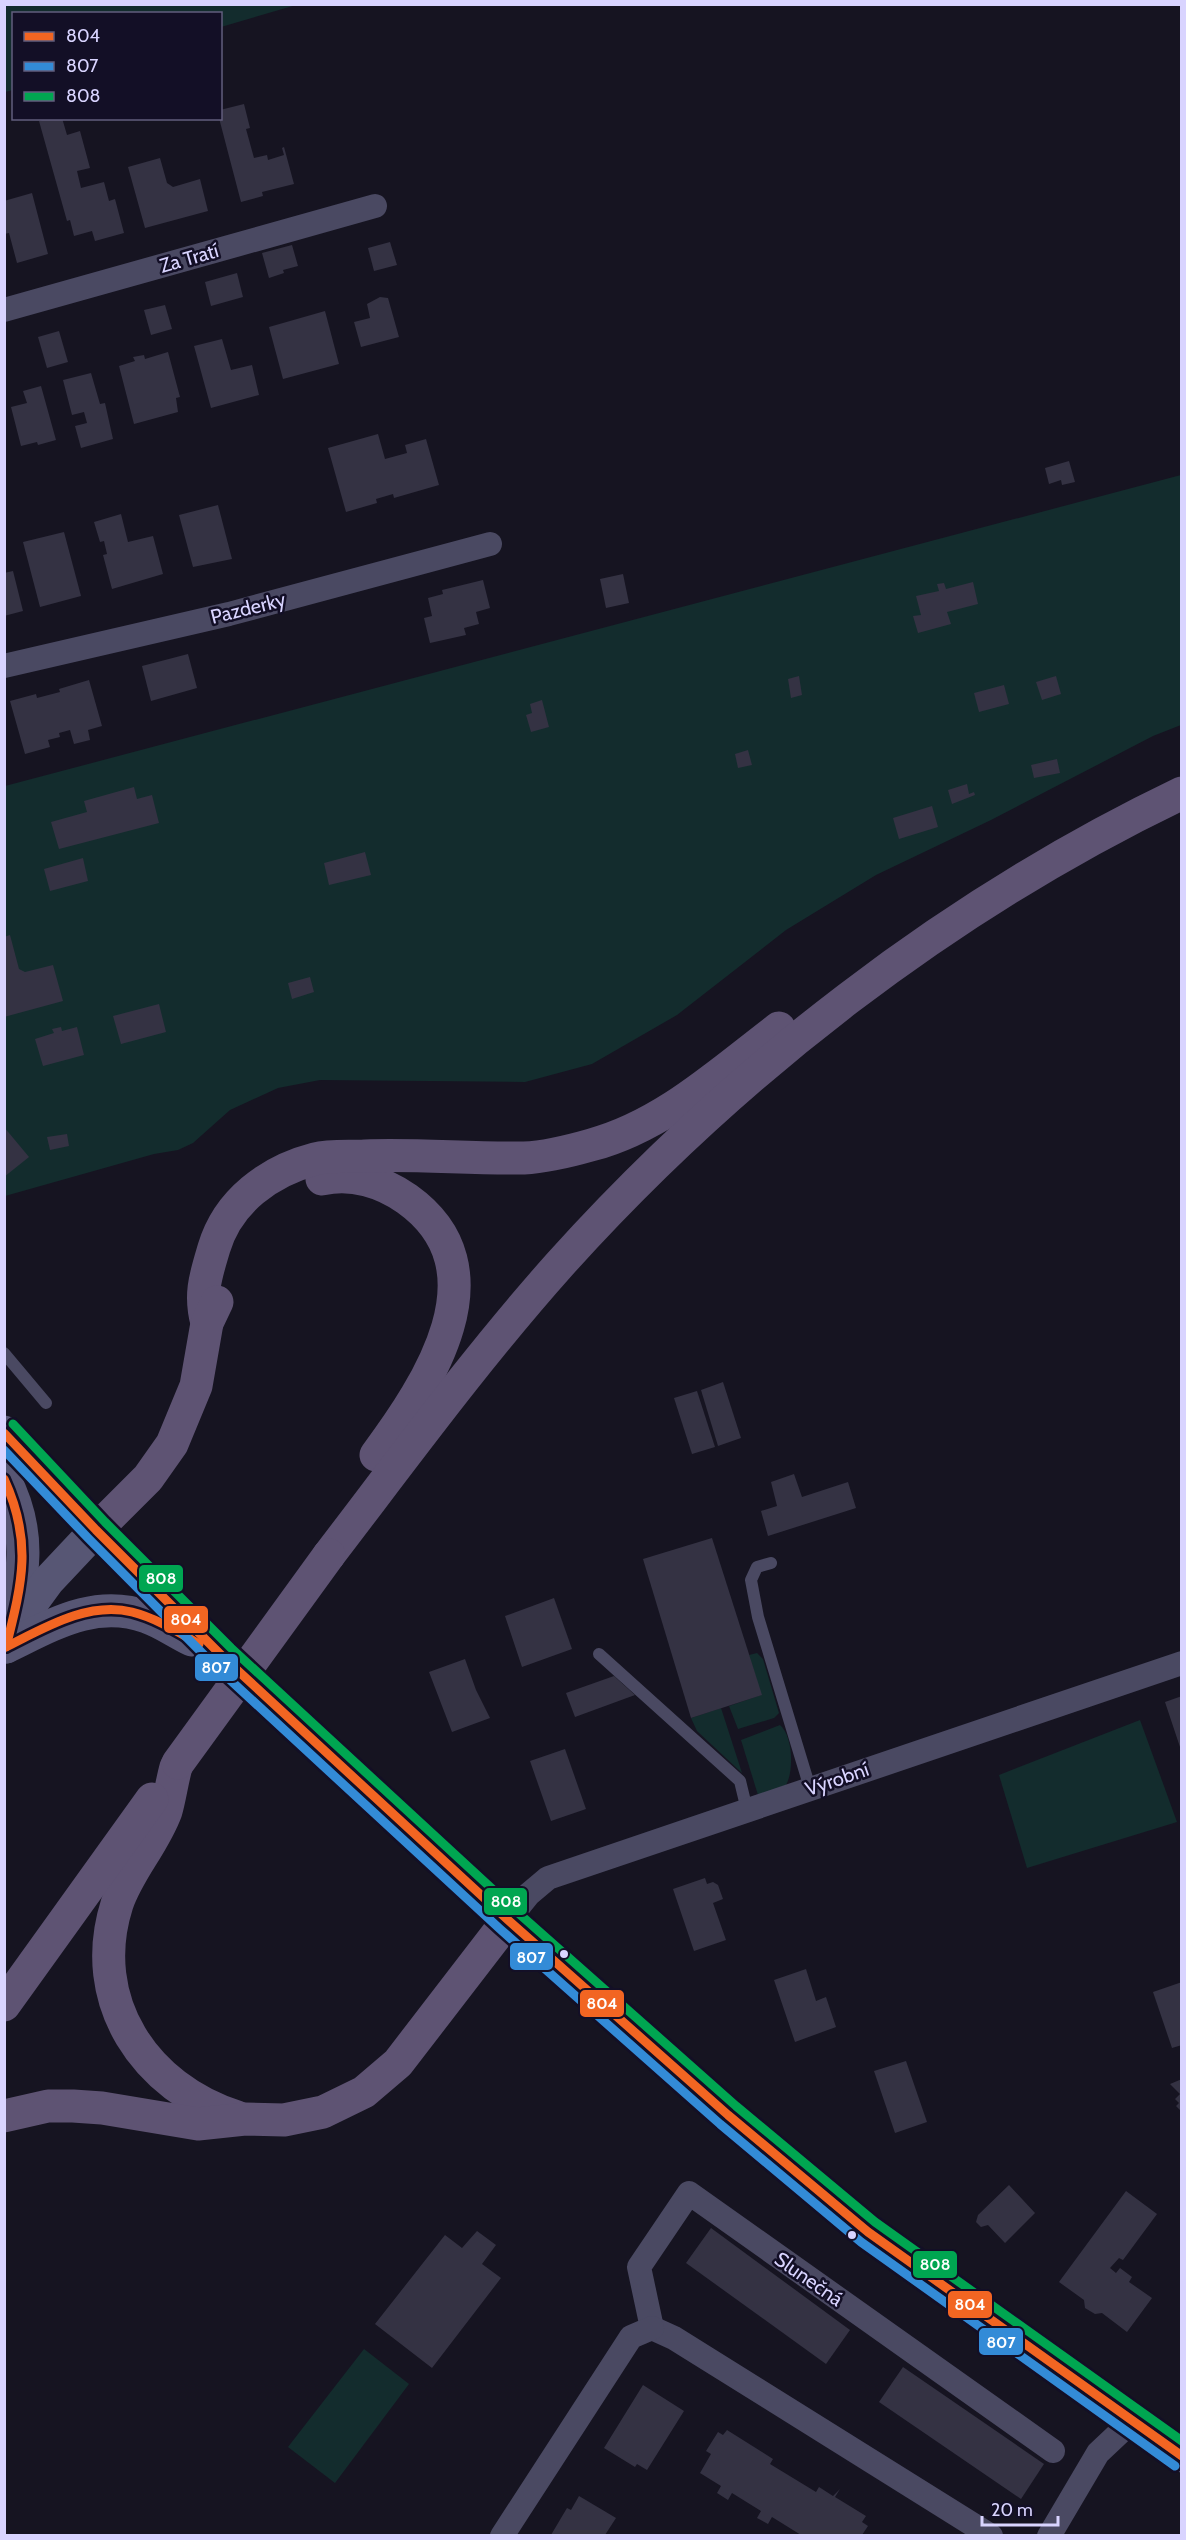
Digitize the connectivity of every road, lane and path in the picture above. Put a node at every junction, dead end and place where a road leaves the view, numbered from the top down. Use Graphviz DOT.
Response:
graph roads {
  1 [pos="375,206"];
  2 [pos="4,310"];
  3 [pos="490,544"];
  4 [pos="4,666"];
  5 [pos="1182,793"];
  6 [pos="969,914"];
  7 [pos="207,1323"];
  8 [pos="4,1353"];
  9 [pos="46,1403"];
  10 [pos="4,1432"];
  11 [pos="4,1478"];
  12 [pos="96,1530"];
  13 [pos="330,1554"];
  14 [pos="771,1563"];
  15 [pos="5,1649"];
  16 [pos="599,1654"];
  17 [pos="223,1657"];
  18 [pos="1182,1663"];
  19 [pos="177,1765"];
  20 [pos="810,1788"];
  21 [pos="747,1810"];
  22 [pos="508,1920"];
  23 [pos="4,2005"];
  24 [pos="4,2116"];
  25 [pos="245,2119"];
  26 [pos="651,2328"];
  27 [pos="1132,2421"];
  28 [pos="1053,2451"];
  29 [pos="1182,2456"];
  30 [pos="502,2535"];
  31 [pos="991,2535"];
  32 [pos="1049,2535"];
  1 -- 2 [label="street, Za Tratí"];
  3 -- 4 [label="street, Pazderky"];
  5 -- 6 [label="main road"];
  6 -- 7 [label="main road"];
  6 -- 13 [label="main road"];
  7 -- 12 [label="main road"];
  7 -- 13 [label="main road"];
  8 -- 9 [label="lane"];
  10 -- 12 [label="main road"];
  11 -- 15 [label="main road"];
  12 -- 15 [label="main road"];
  12 -- 17 [label="main road"];
  13 -- 19 [label="main road, bridge"];
  14 -- 20 [label="lane"];
  15 -- 17 [label="main road"];
  16 -- 21 [label="lane"];
  17 -- 22 [label="main road"];
  18 -- 20 [label="street, Výrobní"];
  19 -- 23 [label="main road"];
  19 -- 25 [label="main road"];
  20 -- 21 [label="street, Výrobní"];
  21 -- 22 [label="street, Výrobní"];
  22 -- 25 [label="main road"];
  22 -- 27 [label="main road"];
  24 -- 25 [label="main road"];
  26 -- 28 [label="street, Slunečná"];
  26 -- 30 [label="street"];
  26 -- 31 [label="street"];
  27 -- 29 [label="main road"];
  27 -- 32 [label="street"];
}
